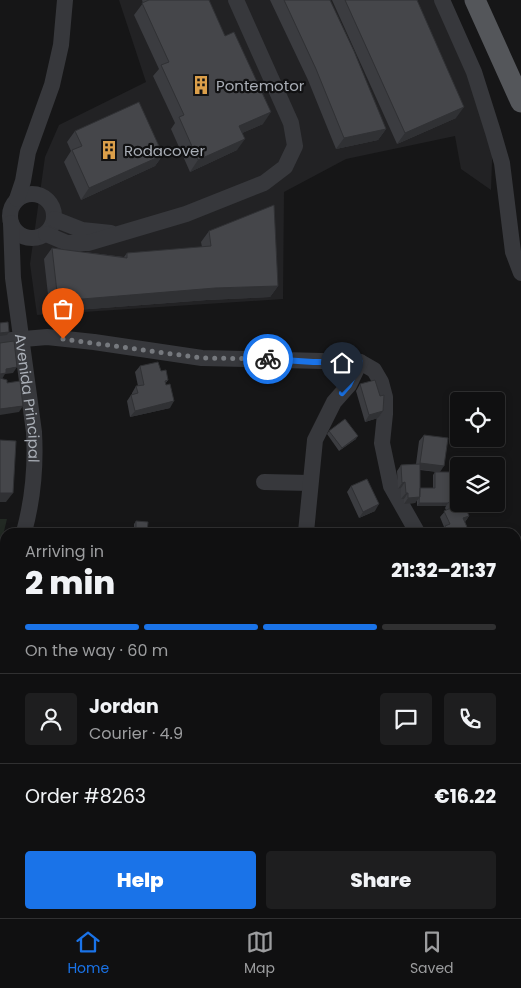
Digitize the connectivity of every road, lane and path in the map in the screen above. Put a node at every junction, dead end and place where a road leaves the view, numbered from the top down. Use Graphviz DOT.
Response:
graph roads {
  1 [pos="65,0"];
  2 [pos="236,0"];
  3 [pos="442,0"];
  4 [pos="475,0"];
  5 [pos="482,0"];
  6 [pos="490,0"];
  7 [pos="521,70"];
  8 [pos="521,102"];
  9 [pos="28,152"];
  10 [pos="37,194"];
  11 [pos="17,199"];
  12 [pos="54,219"];
  13 [pos="10,223"];
  14 [pos="46,234"];
  15 [pos="120,234"];
  16 [pos="26,237"];
  17 [pos="12,263"];
  18 [pos="520,271"];
  19 [pos="21,339"];
  20 [pos="0,341"];
  21 [pos="360,362"];
  22 [pos="264,482"];
  23 [pos="310,483"];
  24 [pos="25,528"];
  25 [pos="306,528"];
  26 [pos="415,528"];
  1 -- 9 [label="street"];
  2 -- 15 [label="street"];
  3 -- 18 [label="street"];
  4 -- 8 [label="main road"];
  5 -- 7 [label="main road"];
  6 -- 7 [label="main road"];
  9 -- 10 [label="street"];
  9 -- 11 [label="street"];
  10 -- 11 [label="street"];
  10 -- 12 [label="street"];
  11 -- 13 [label="street"];
  12 -- 14 [label="street"];
  12 -- 15 [label="street"];
  13 -- 16 [label="street"];
  13 -- 17 [label="street, Avenida Principal"];
  14 -- 15 [label="street"];
  14 -- 16 [label="street"];
  16 -- 17 [label="street"];
  17 -- 19 [label="street, Avenida Principal"];
  19 -- 20 [label="street"];
  19 -- 21 [label="street"];
  19 -- 24 [label="street, Avenida Principal"];
  21 -- 23 [label="street"];
  21 -- 26 [label="street"];
  22 -- 23 [label="street"];
  23 -- 25 [label="street"];
}
